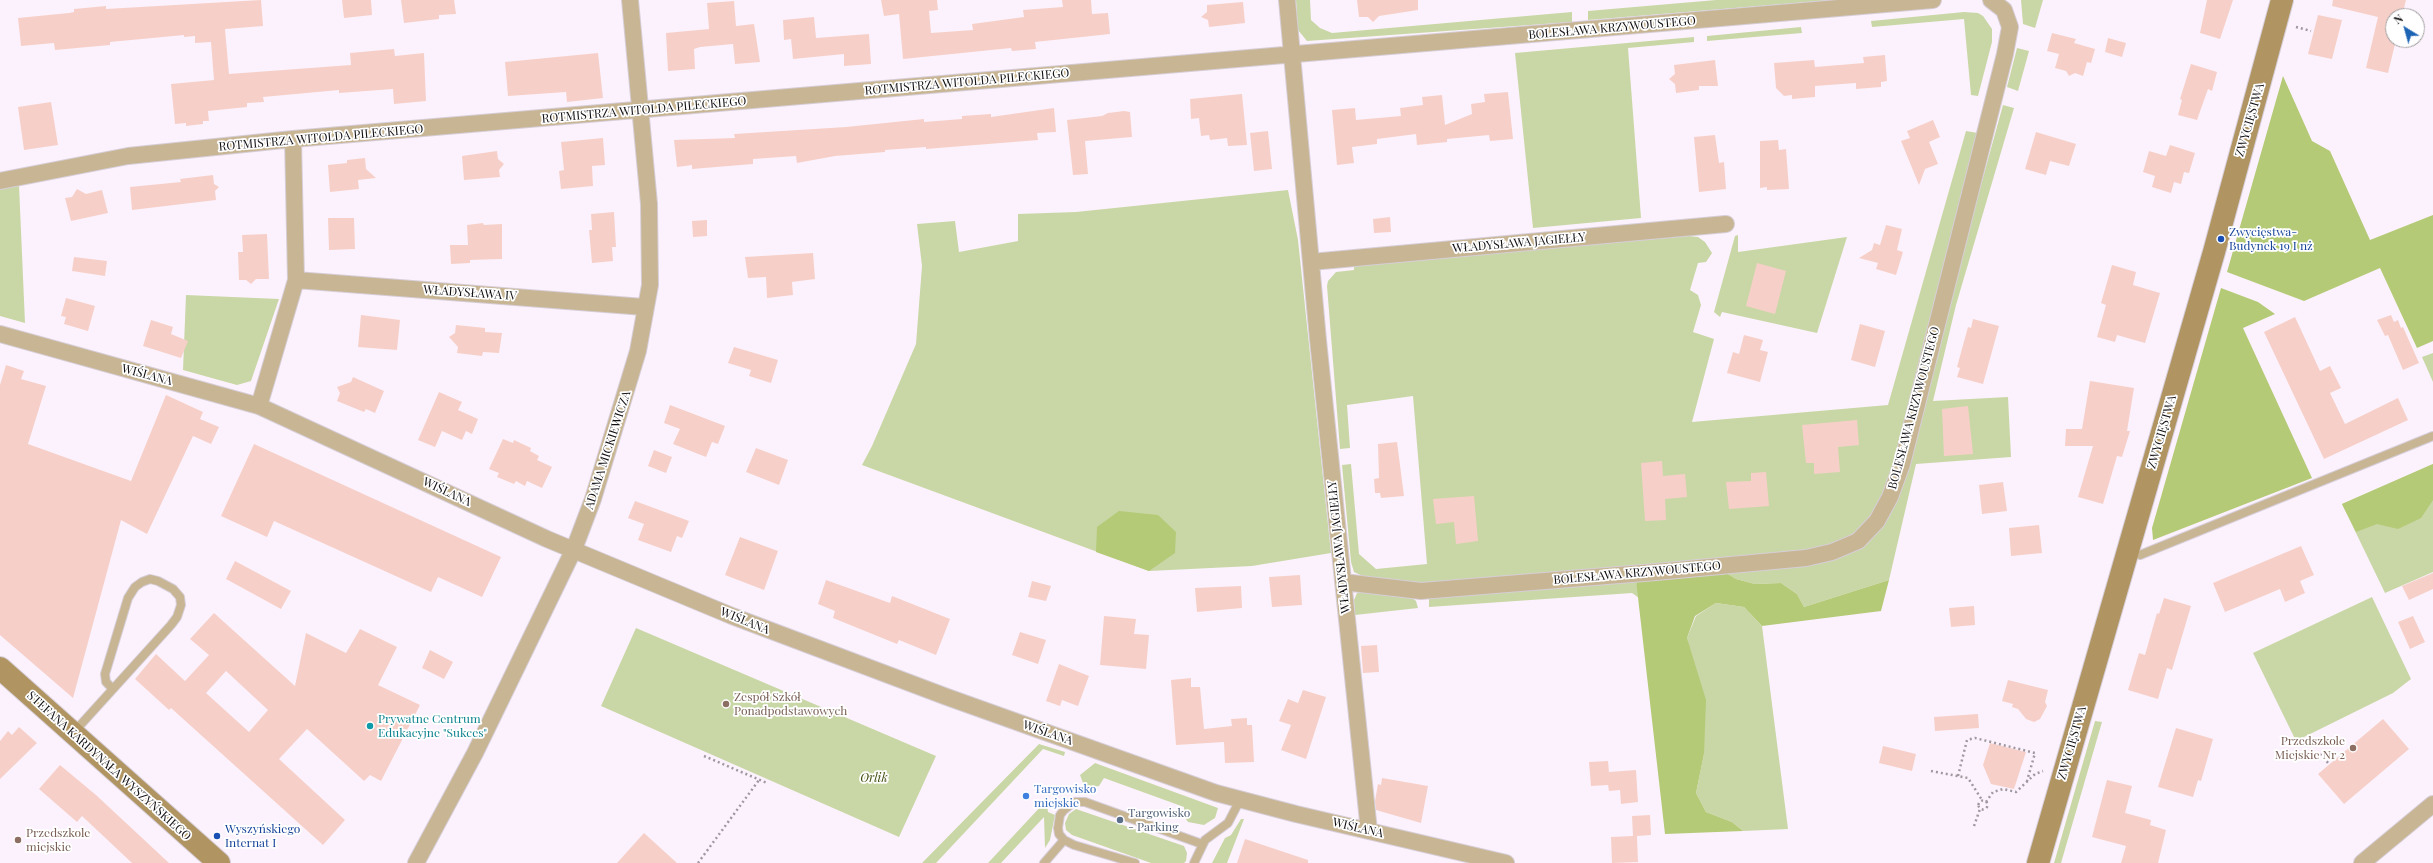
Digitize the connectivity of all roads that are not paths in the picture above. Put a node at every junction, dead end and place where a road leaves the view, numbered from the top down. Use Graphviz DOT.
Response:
graph roads {
  1 [pos="630,0"];
  2 [pos="1287,0"];
  3 [pos="1933,0"];
  4 [pos="1991,0"];
  5 [pos="2282,0"];
  6 [pos="1291,54"];
  7 [pos="640,111"];
  8 [pos="293,140"];
  9 [pos="0,181"];
  10 [pos="1726,224"];
  11 [pos="1311,262"];
  12 [pos="296,280"];
  13 [pos="644,307"];
  14 [pos="0,334"];
  15 [pos="259,406"];
  16 [pos="2433,436"];
  17 [pos="574,549"];
  18 [pos="2128,551"];
  19 [pos="1343,582"];
  20 [pos="0,668"];
  21 [pos="113,688"];
  22 [pos="73,733"];
  23 [pos="1240,800"];
  24 [pos="2433,804"];
  25 [pos="1369,831"];
  26 [pos="1064,840"];
  27 [pos="1202,844"];
  28 [pos="219,863"];
  29 [pos="416,863"];
  30 [pos="1044,863"];
  31 [pos="1135,863"];
  32 [pos="1194,863"];
  33 [pos="1506,863"];
  34 [pos="2038,863"];
  35 [pos="2362,863"];
  1 -- 7 [label="street, ADAMA MICKIEWICZA"];
  2 -- 6 [label="street, WŁADYSŁAWA JAGIEŁŁY"];
  3 -- 6 [label="street, BOLESŁAWA KRZYWOUSTEGO"];
  4 -- 19 [label="street, BOLESŁAWA KRZYWOUSTEGO"];
  5 -- 18 [label="street, ZWYCIĘSTWA"];
  6 -- 7 [label="street, ROTMISTRZA WITOLDA PILECKIEGO"];
  6 -- 11 [label="street, WŁADYSŁAWA JAGIEŁŁY"];
  7 -- 8 [label="street, ROTMISTRZA WITOLDA PILECKIEGO"];
  7 -- 13 [label="street, ADAMA MICKIEWICZA"];
  8 -- 9 [label="street, ROTMISTRZA WITOLDA PILECKIEGO"];
  8 -- 12 [label="street"];
  10 -- 11 [label="street, WŁADYSŁAWA JAGIEŁŁY"];
  11 -- 19 [label="street, WŁADYSŁAWA JAGIEŁŁY"];
  12 -- 13 [label="street, WŁADYSŁAWA IV"];
  12 -- 15 [label="street"];
  13 -- 17 [label="street, ADAMA MICKIEWICZA"];
  14 -- 15 [label="street, WIŚLANA"];
  15 -- 17 [label="street, WIŚLANA"];
  16 -- 18 [label="lane"];
  17 -- 23 [label="street, WIŚLANA"];
  17 -- 29 [label="street, ADAMA MICKIEWICZA"];
  18 -- 34 [label="street, ZWYCIĘSTWA"];
  19 -- 25 [label="street, WŁADYSŁAWA JAGIEŁŁY"];
  20 -- 22 [label="street, STEFANA KARDYNAŁA WYSZYŃSKIEGO"];
  21 -- 21 [label="lane"];
  21 -- 22 [label="lane"];
  22 -- 28 [label="street, STEFANA KARDYNAŁA WYSZYŃSKIEGO"];
  23 -- 25 [label="street, WIŚLANA"];
  23 -- 27 [label="lane"];
  24 -- 35 [label="street"];
  25 -- 33 [label="street, WIŚLANA"];
  26 -- 27 [label="lane"];
  26 -- 30 [label="lane"];
  26 -- 31 [label="lane"];
  27 -- 32 [label="lane"];
}
